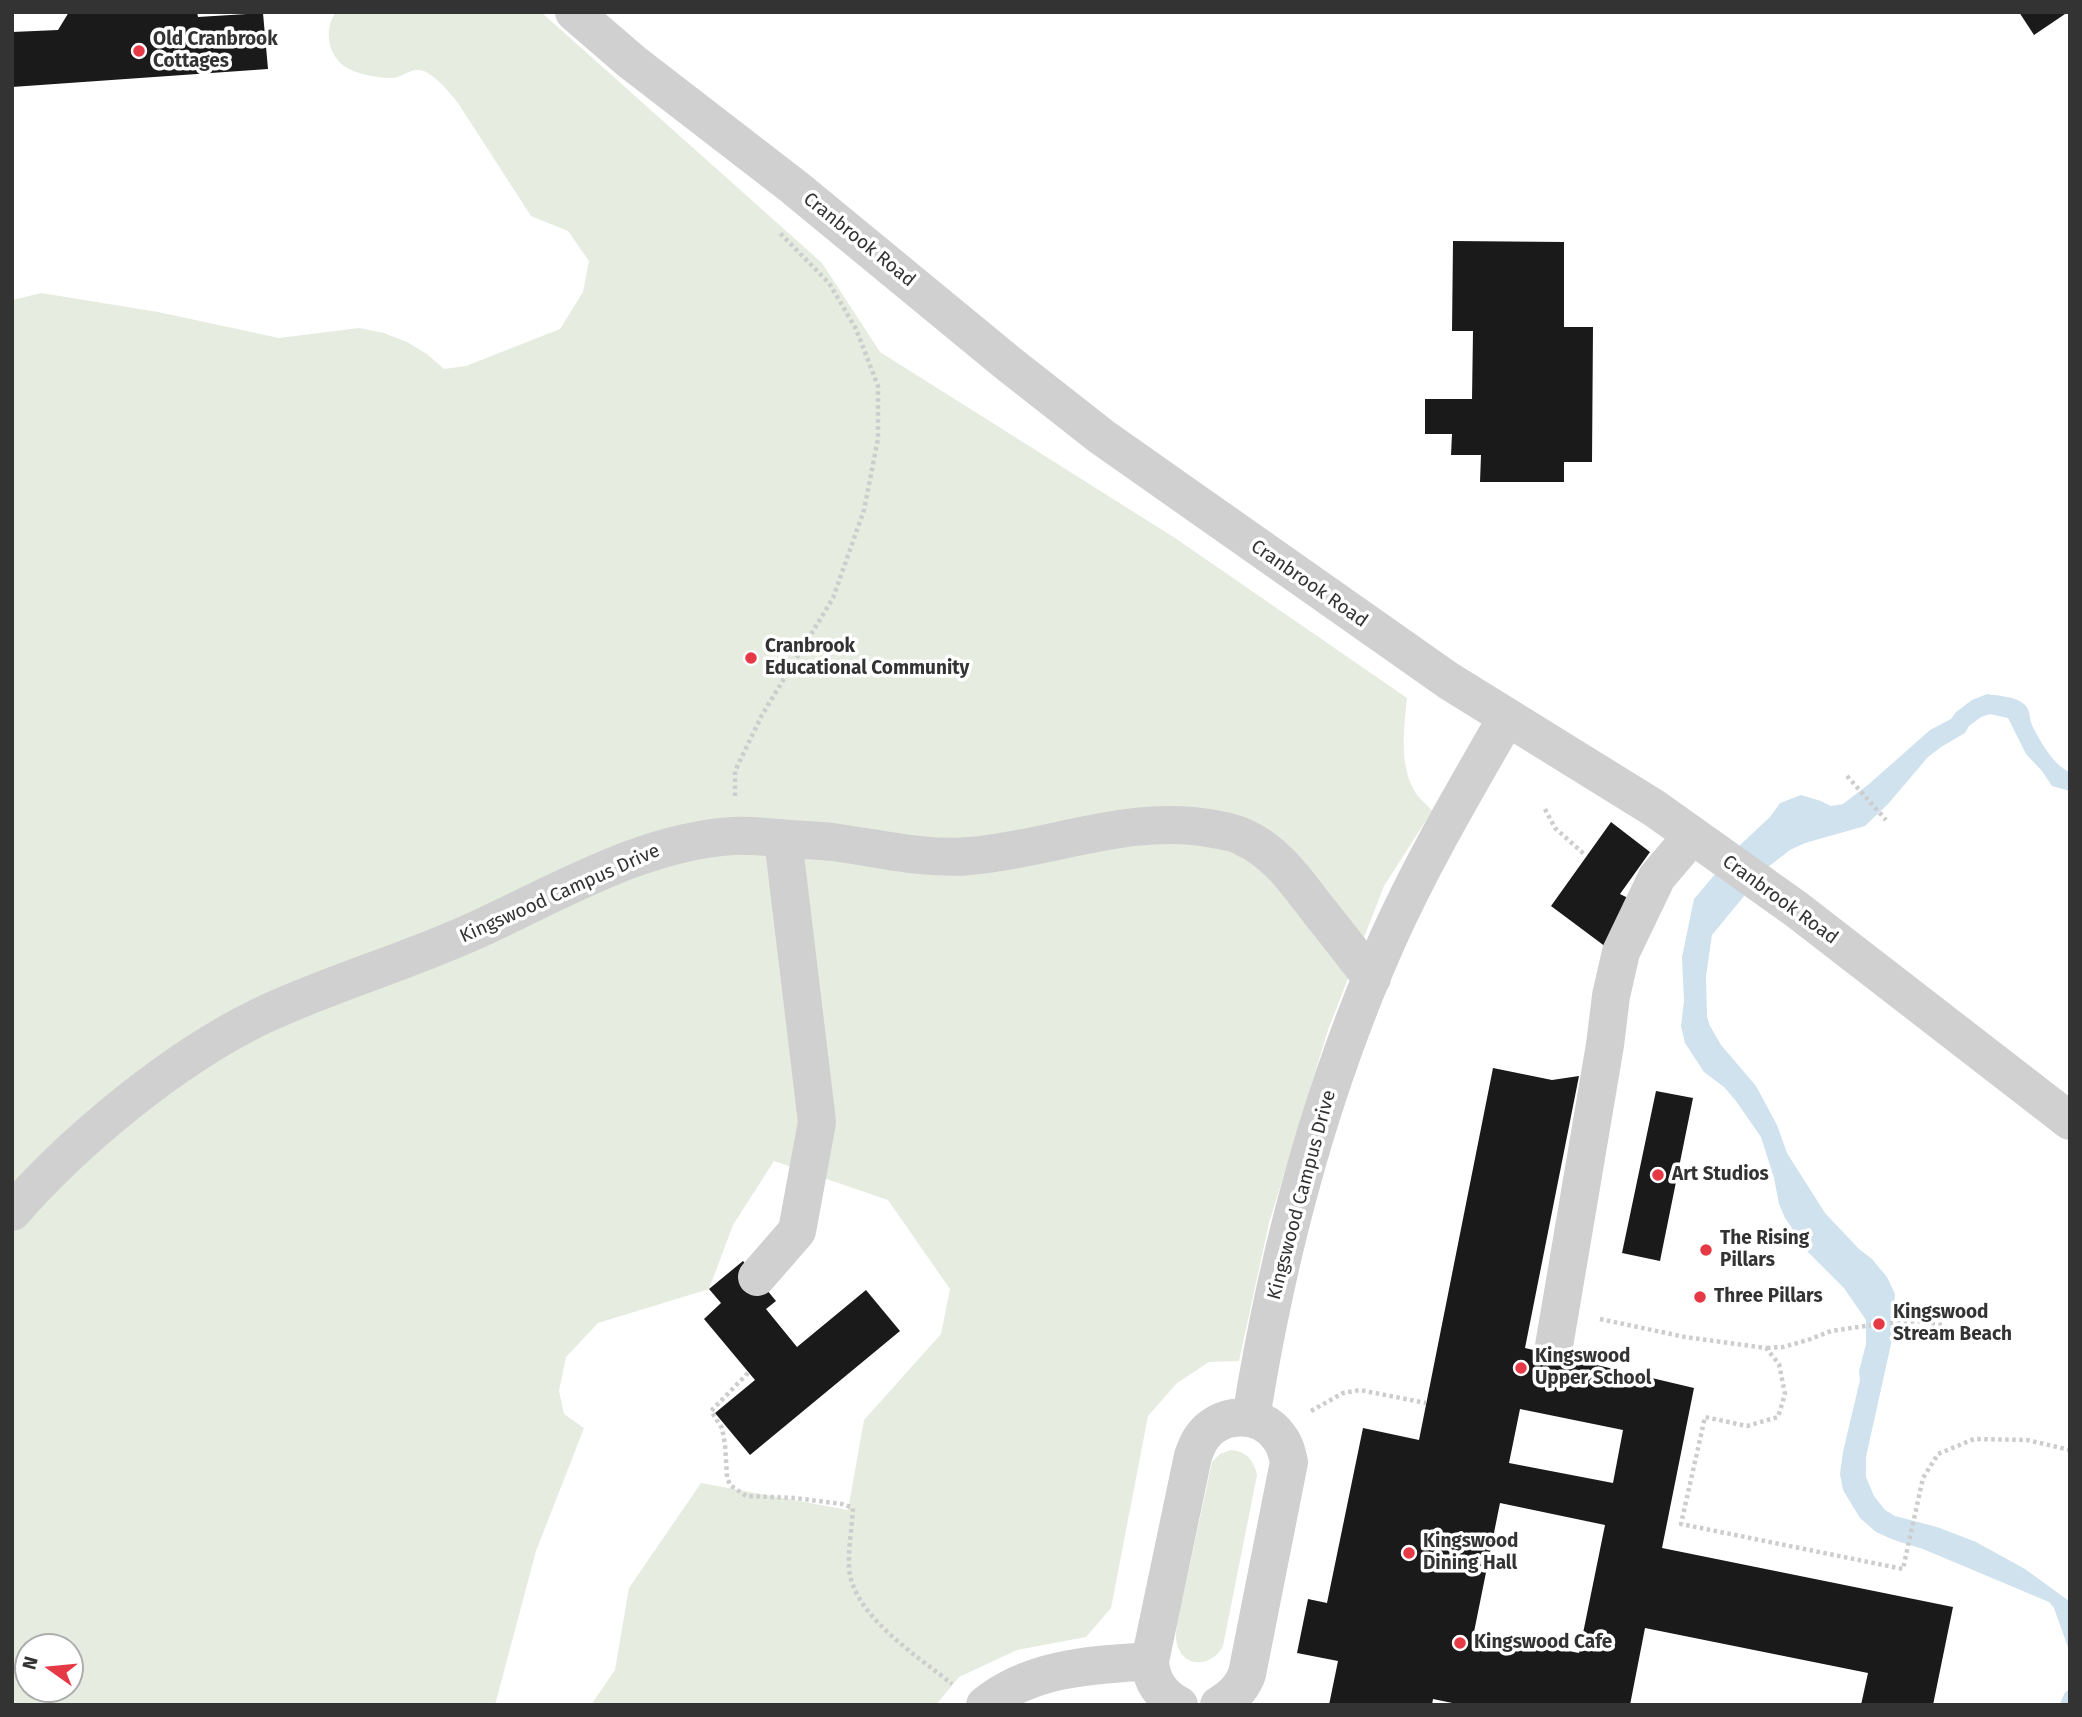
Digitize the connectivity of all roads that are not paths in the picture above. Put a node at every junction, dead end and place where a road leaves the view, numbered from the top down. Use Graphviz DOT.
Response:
graph roads {
  1 [pos="574,12"];
  2 [pos="1507,717"];
  3 [pos="1692,836"];
  4 [pos="783,839"];
  5 [pos="1372,978"];
  6 [pos="2070,1121"];
  7 [pos="12,1212"];
  8 [pos="757,1277"];
  9 [pos="1557,1328"];
  10 [pos="1251,1418"];
  11 [pos="1150,1661"];
  12 [pos="971,1695"];
  13 [pos="1179,1705"];
  14 [pos="1219,1705"];
  1 -- 2 [label="street, Cranbrook Road"];
  2 -- 3 [label="street, Cranbrook Road"];
  2 -- 5 [label="street, Kingswood Campus Drive"];
  3 -- 6 [label="street, Cranbrook Road"];
  3 -- 9 [label="street"];
  4 -- 5 [label="street, Kingswood Campus Drive"];
  4 -- 7 [label="street, Kingswood Campus Drive"];
  4 -- 8 [label="street"];
  5 -- 10 [label="street, Kingswood Campus Drive"];
  10 -- 11 [label="street"];
  10 -- 14 [label="street"];
  11 -- 12 [label="street"];
  11 -- 13 [label="street"];
}
